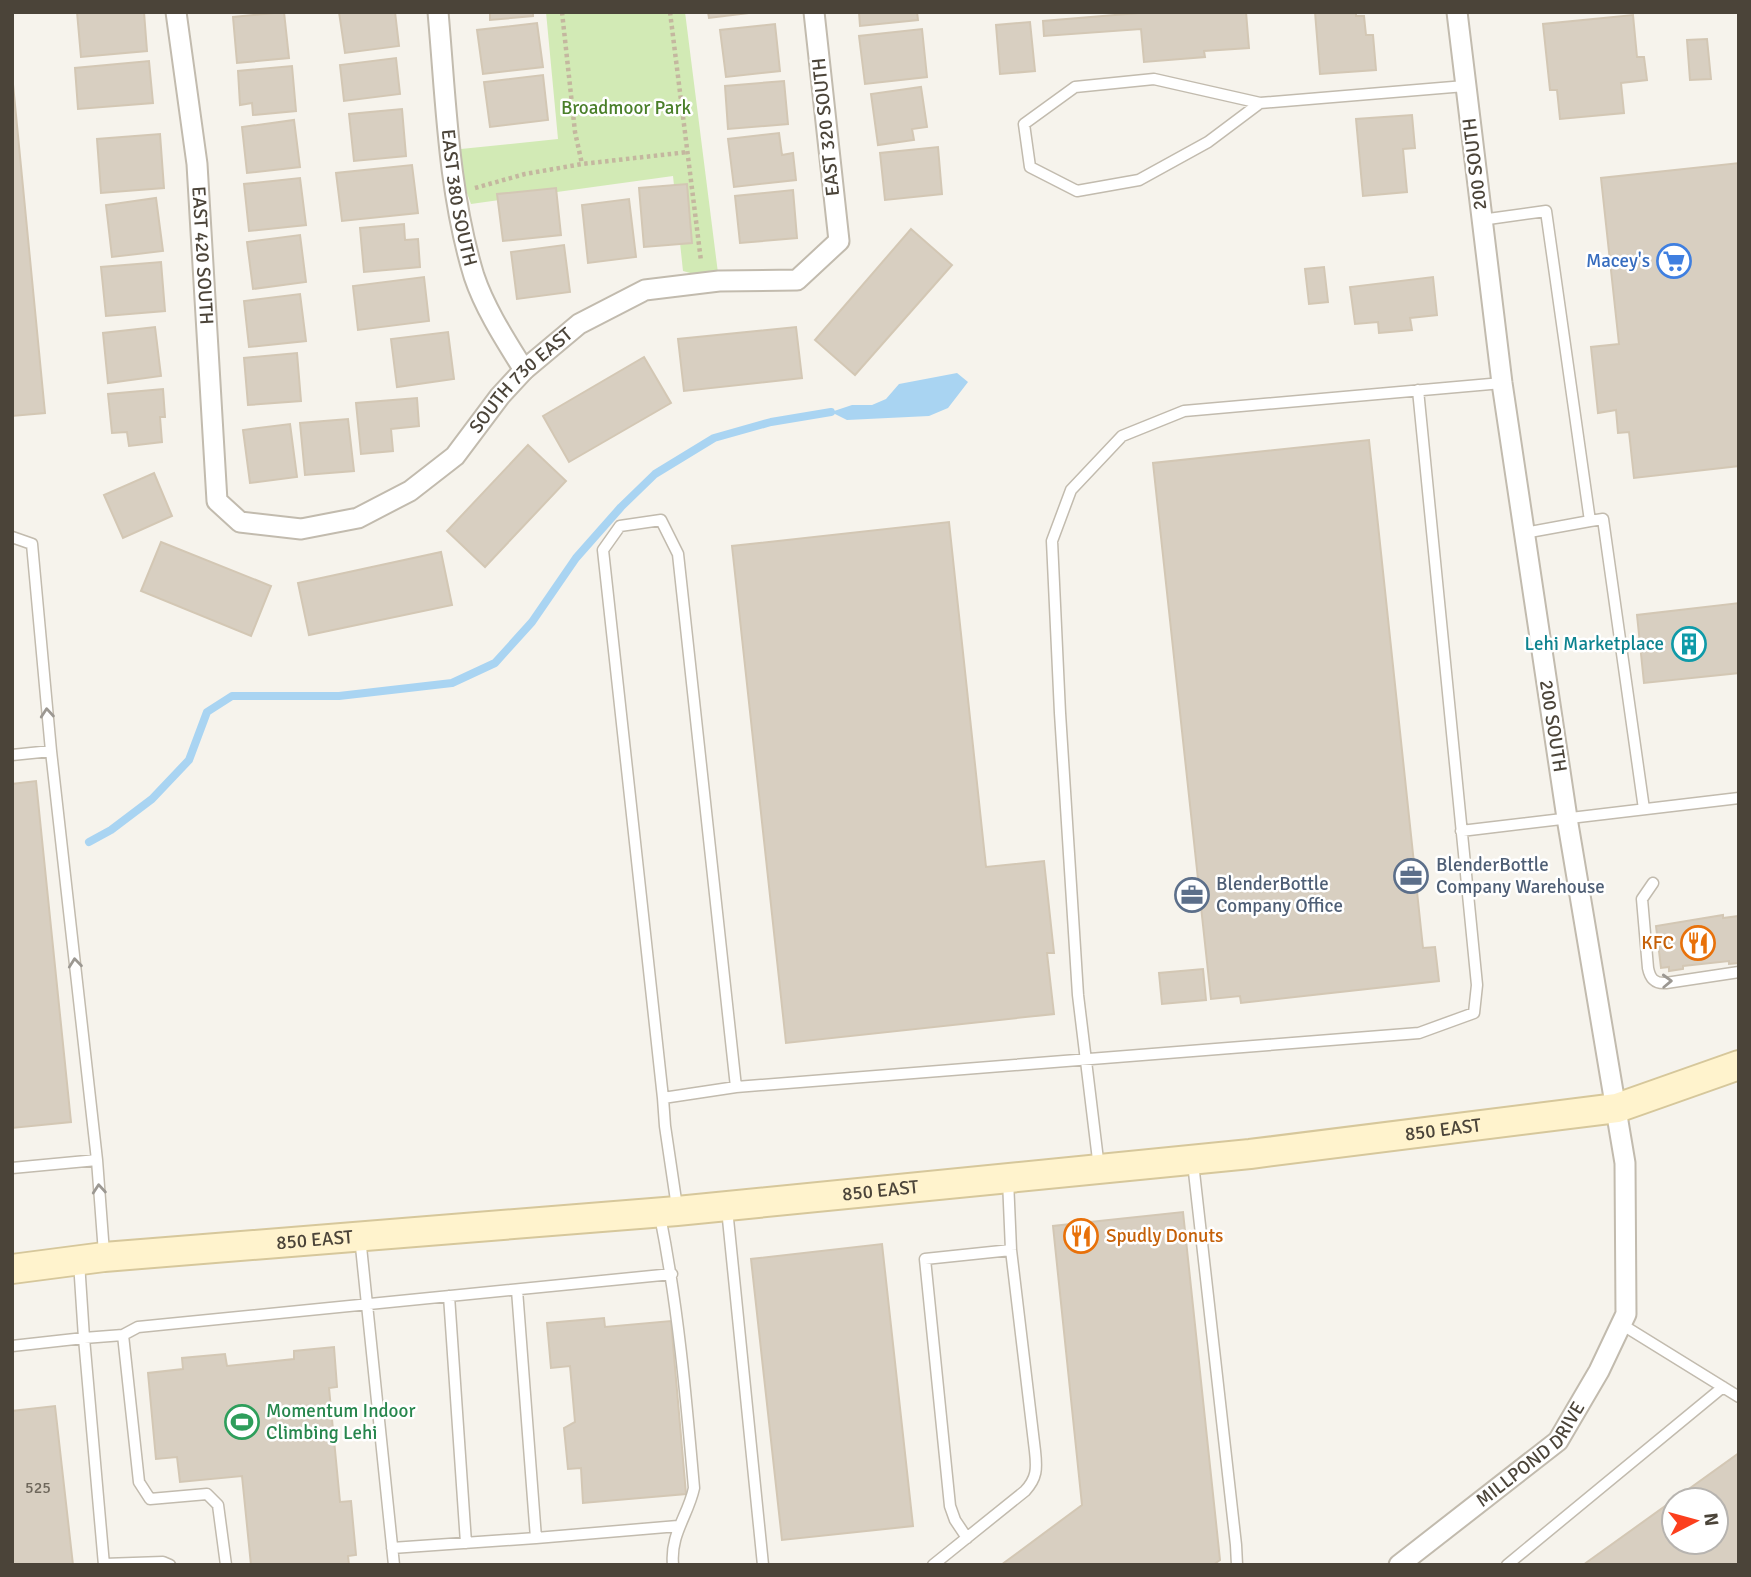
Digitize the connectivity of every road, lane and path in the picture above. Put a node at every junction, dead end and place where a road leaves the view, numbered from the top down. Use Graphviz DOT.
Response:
graph roads {
  1 [pos="176,12"];
  2 [pos="438,12"];
  3 [pos="562,12"];
  4 [pos="670,12"];
  5 [pos="814,12"];
  6 [pos="1457,12"];
  7 [pos="1465,86"];
  8 [pos="1261,103"];
  9 [pos="688,152"];
  10 [pos="582,164"];
  11 [pos="456,190"];
  12 [pos="1481,220"];
  13 [pos="839,241"];
  14 [pos="704,283"];
  15 [pos="524,370"];
  16 [pos="1502,383"];
  17 [pos="1418,390"];
  18 [pos="217,501"];
  19 [pos="1590,521"];
  20 [pos="1524,533"];
  21 [pos="12,537"];
  22 [pos="51,751"];
  23 [pos="12,755"];
  24 [pos="1739,798"];
  25 [pos="1644,809"];
  26 [pos="1567,818"];
  27 [pos="1461,831"];
  28 [pos="1653,883"];
  29 [pos="1739,972"];
  30 [pos="1085,1058"];
  31 [pos="1739,1065"];
  32 [pos="737,1087"];
  33 [pos="663,1098"];
  34 [pos="1617,1108"];
  35 [pos="1192,1159"];
  36 [pos="97,1160"];
  37 [pos="12,1168"];
  38 [pos="1100,1169"];
  39 [pos="1008,1179"];
  40 [pos="727,1205"];
  41 [pos="668,1211"];
  42 [pos="359,1237"];
  43 [pos="1011,1250"];
  44 [pos="92,1259"];
  45 [pos="12,1269"];
  46 [pos="672,1274"];
  47 [pos="517,1290"];
  48 [pos="449,1296"];
  49 [pos="368,1304"];
  50 [pos="1624,1319"];
  51 [pos="123,1335"];
  52 [pos="84,1338"];
  53 [pos="12,1346"];
  54 [pos="1723,1387"];
  55 [pos="1739,1397"];
  56 [pos="678,1526"];
  57 [pos="536,1538"];
  58 [pos="967,1538"];
  59 [pos="466,1543"];
  60 [pos="392,1548"];
  61 [pos="104,1564"];
  62 [pos="170,1565"];
  63 [pos="226,1565"];
  64 [pos="394,1565"];
  65 [pos="673,1565"];
  66 [pos="762,1565"];
  67 [pos="933,1565"];
  68 [pos="1237,1565"];
  69 [pos="1399,1565"];
  70 [pos="1507,1565"];
  1 -- 18 [label="street, EAST 420 SOUTH"];
  2 -- 11 [label="street, EAST 380 SOUTH"];
  3 -- 10 [label="path"];
  4 -- 9 [label="path"];
  5 -- 13 [label="street, EAST 320 SOUTH"];
  6 -- 7 [label="street, 200 SOUTH"];
  7 -- 8 [label="lane"];
  7 -- 12 [label="street, 200 SOUTH"];
  8 -- 8 [label="lane"];
  9 -- 10 [label="path"];
  9 -- 14 [label="path"];
  10 -- 11 [label="path"];
  11 -- 15 [label="street, EAST 380 SOUTH"];
  12 -- 16 [label="street, 200 SOUTH"];
  12 -- 19 [label="lane"];
  13 -- 14 [label="street, SOUTH 730 EAST"];
  14 -- 15 [label="street, SOUTH 730 EAST"];
  15 -- 18 [label="street, SOUTH 730 EAST"];
  16 -- 17 [label="lane"];
  16 -- 20 [label="street, 200 SOUTH"];
  17 -- 27 [label="lane"];
  17 -- 30 [label="lane"];
  19 -- 20 [label="lane"];
  19 -- 25 [label="lane"];
  20 -- 26 [label="street, 200 SOUTH"];
  22 -- 21 [label="lane, one-way"];
  22 -- 23 [label="lane"];
  36 -- 22 [label="lane, one-way"];
  24 -- 25 [label="lane"];
  25 -- 26 [label="lane"];
  26 -- 27 [label="lane"];
  26 -- 34 [label="street, 200 SOUTH"];
  27 -- 30 [label="lane"];
  28 -- 29 [label="lane, one-way"];
  30 -- 32 [label="lane"];
  30 -- 38 [label="lane"];
  31 -- 34 [label="main road, 850 EAST"];
  32 -- 33 [label="lane"];
  32 -- 33 [label="lane"];
  33 -- 41 [label="lane"];
  34 -- 35 [label="main road, 850 EAST"];
  34 -- 50 [label="street, 200 SOUTH"];
  35 -- 38 [label="main road, 850 EAST"];
  35 -- 68 [label="lane"];
  36 -- 37 [label="lane"];
  44 -- 36 [label="lane, one-way"];
  38 -- 39 [label="main road, 850 EAST"];
  39 -- 40 [label="main road, 850 EAST"];
  39 -- 43 [label="lane"];
  40 -- 41 [label="main road, 850 EAST"];
  40 -- 66 [label="lane"];
  41 -- 42 [label="main road, 850 EAST"];
  41 -- 46 [label="lane"];
  42 -- 44 [label="main road, 850 EAST"];
  42 -- 49 [label="lane"];
  43 -- 58 [label="lane"];
  43 -- 58 [label="lane"];
  44 -- 45 [label="main road, 850 EAST"];
  44 -- 52 [label="lane"];
  46 -- 47 [label="lane"];
  46 -- 56 [label="lane"];
  47 -- 48 [label="lane"];
  47 -- 57 [label="lane"];
  48 -- 49 [label="lane"];
  48 -- 59 [label="lane"];
  49 -- 51 [label="lane"];
  49 -- 60 [label="lane"];
  50 -- 54 [label="lane"];
  50 -- 69 [label="street, MILLPOND DRIVE"];
  51 -- 52 [label="lane"];
  51 -- 63 [label="lane"];
  52 -- 53 [label="lane"];
  52 -- 61 [label="lane"];
  54 -- 55 [label="lane"];
  54 -- 70 [label="lane"];
  56 -- 57 [label="lane"];
  56 -- 65 [label="lane"];
  57 -- 59 [label="lane"];
  58 -- 67 [label="lane"];
  59 -- 60 [label="lane"];
  60 -- 64 [label="lane"];
  61 -- 62 [label="lane"];
}
